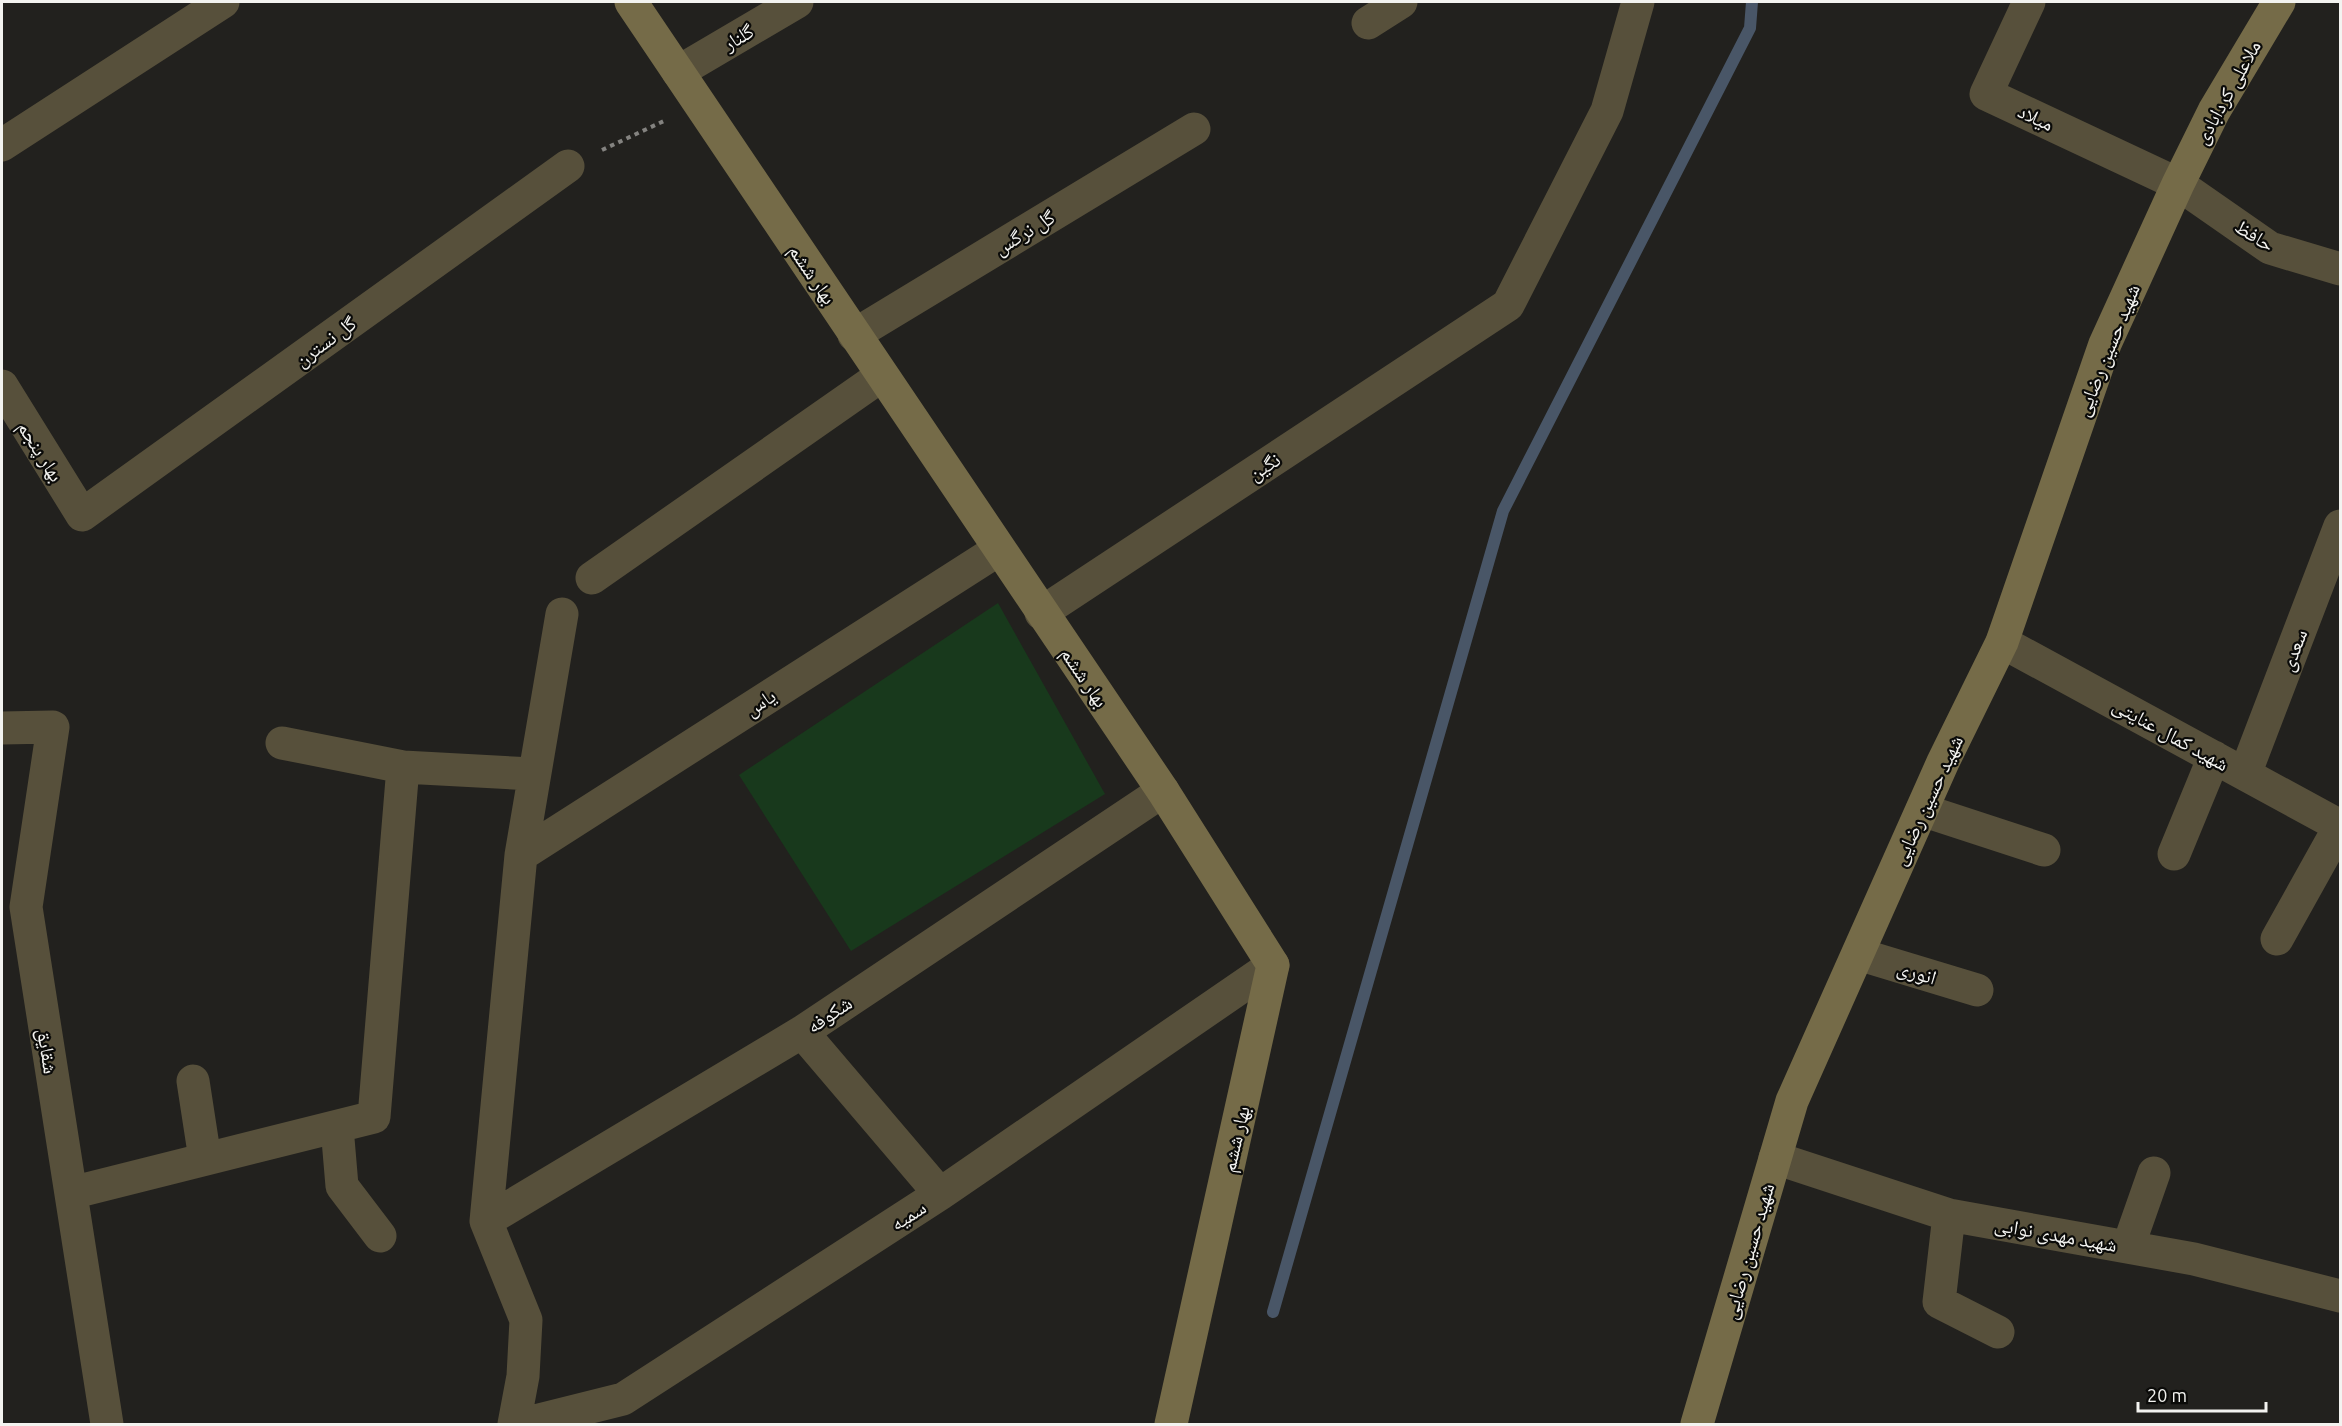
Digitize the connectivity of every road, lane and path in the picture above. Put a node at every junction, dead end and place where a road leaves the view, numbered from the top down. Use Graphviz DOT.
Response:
graph roads {
  1 [pos="223,2"];
  2 [pos="631,2"];
  3 [pos="798,2"];
  4 [pos="1401,2"];
  5 [pos="1638,2"];
  6 [pos="2029,2"];
  7 [pos="2279,2"];
  8 [pos="1368,23"];
  9 [pos="678,72"];
  10 [pos="699,105"];
  11 [pos="1194,129"];
  12 [pos="2,145"];
  13 [pos="568,166"];
  14 [pos="2178,184"];
  15 [pos="2340,269"];
  16 [pos="854,335"];
  17 [pos="881,376"];
  18 [pos="2,386"];
  19 [pos="12,425"];
  20 [pos="82,515"];
  21 [pos="2340,526"];
  22 [pos="998,550"];
  23 [pos="592,578"];
  24 [pos="1041,613"];
  25 [pos="562,614"];
  26 [pos="2002,642"];
  27 [pos="2,728"];
  28 [pos="282,743"];
  29 [pos="2214,757"];
  30 [pos="403,767"];
  31 [pos="533,774"];
  32 [pos="2244,774"];
  33 [pos="1162,792"];
  34 [pos="1922,810"];
  35 [pos="2340,826"];
  36 [pos="2044,850"];
  37 [pos="2174,854"];
  38 [pos="521,855"];
  39 [pos="2277,939"];
  40 [pos="1858,954"];
  41 [pos="1273,965"];
  42 [pos="1977,990"];
  43 [pos="802,1032"];
  44 [pos="193,1082"];
  45 [pos="337,1127"];
  46 [pos="1775,1158"];
  47 [pos="205,1159"];
  48 [pos="2154,1173"];
  49 [pos="71,1193"];
  50 [pos="940,1194"];
  51 [pos="1949,1215"];
  52 [pos="486,1221"];
  53 [pos="380,1236"];
  54 [pos="2128,1247"];
  55 [pos="2340,1295"];
  56 [pos="1998,1332"];
  57 [pos="107,1425"];
  58 [pos="513,1425"];
  59 [pos="523,1425"];
  60 [pos="1171,1425"];
  61 [pos="1697,1425"];
  1 -- 12 [label="street"];
  2 -- 9 [label="street, بهار ششم"];
  3 -- 9 [label="street, گلنار"];
  4 -- 8 [label="street"];
  5 -- 24 [label="street, نگین"];
  6 -- 14 [label="street, میلاد"];
  7 -- 14 [label="street, ملاعلی کردابادی"];
  9 -- 10 [label="street, بهار ششم"];
  10 -- 13 [label="path"];
  10 -- 16 [label="street, بهار ششم"];
  11 -- 16 [label="street, گل نرگس"];
  13 -- 20 [label="street, گل نسترن"];
  14 -- 15 [label="street, حافظ"];
  14 -- 26 [label="street, شهید حسین رضایی"];
  16 -- 17 [label="street, بهار ششم"];
  17 -- 22 [label="street, بهار ششم"];
  17 -- 23 [label="street"];
  18 -- 19 [label="street, بهار پنجم"];
  19 -- 20 [label="street, بهار پنجم"];
  21 -- 32 [label="street, سعدی"];
  22 -- 24 [label="street, بهار ششم"];
  22 -- 38 [label="street, یاس"];
  24 -- 33 [label="street, بهار ششم"];
  25 -- 31 [label="street"];
  26 -- 29 [label="street, شهید کمال عنایتی"];
  26 -- 34 [label="street, شهید حسین رضایی"];
  27 -- 49 [label="street, شقایق"];
  28 -- 30 [label="street"];
  29 -- 32 [label="street, شهید کمال عنایتی"];
  29 -- 37 [label="street"];
  30 -- 31 [label="street"];
  30 -- 45 [label="street"];
  31 -- 38 [label="street"];
  32 -- 35 [label="street, شهید کمال عنایتی"];
  33 -- 41 [label="street, بهار ششم"];
  33 -- 43 [label="street, شکوفه"];
  34 -- 36 [label="street"];
  34 -- 40 [label="street, شهید حسین رضایی"];
  35 -- 39 [label="street"];
  38 -- 52 [label="street"];
  40 -- 42 [label="street, انوری"];
  40 -- 46 [label="street, شهید حسین رضایی"];
  41 -- 50 [label="street, سمیه"];
  41 -- 60 [label="street, بهار ششم"];
  43 -- 50 [label="street"];
  43 -- 52 [label="street, شکوفه"];
  44 -- 47 [label="street"];
  45 -- 47 [label="street"];
  45 -- 53 [label="street"];
  46 -- 51 [label="street, شهید مهدی نوابی"];
  46 -- 61 [label="street, شهید حسین رضایی"];
  47 -- 49 [label="street"];
  48 -- 54 [label="street"];
  49 -- 57 [label="street, شقایق"];
  50 -- 59 [label="street, سمیه"];
  51 -- 54 [label="street, شهید مهدی نوابی"];
  51 -- 56 [label="street"];
  52 -- 58 [label="street"];
  54 -- 55 [label="street, شهید مهدی نوابی"];
}
